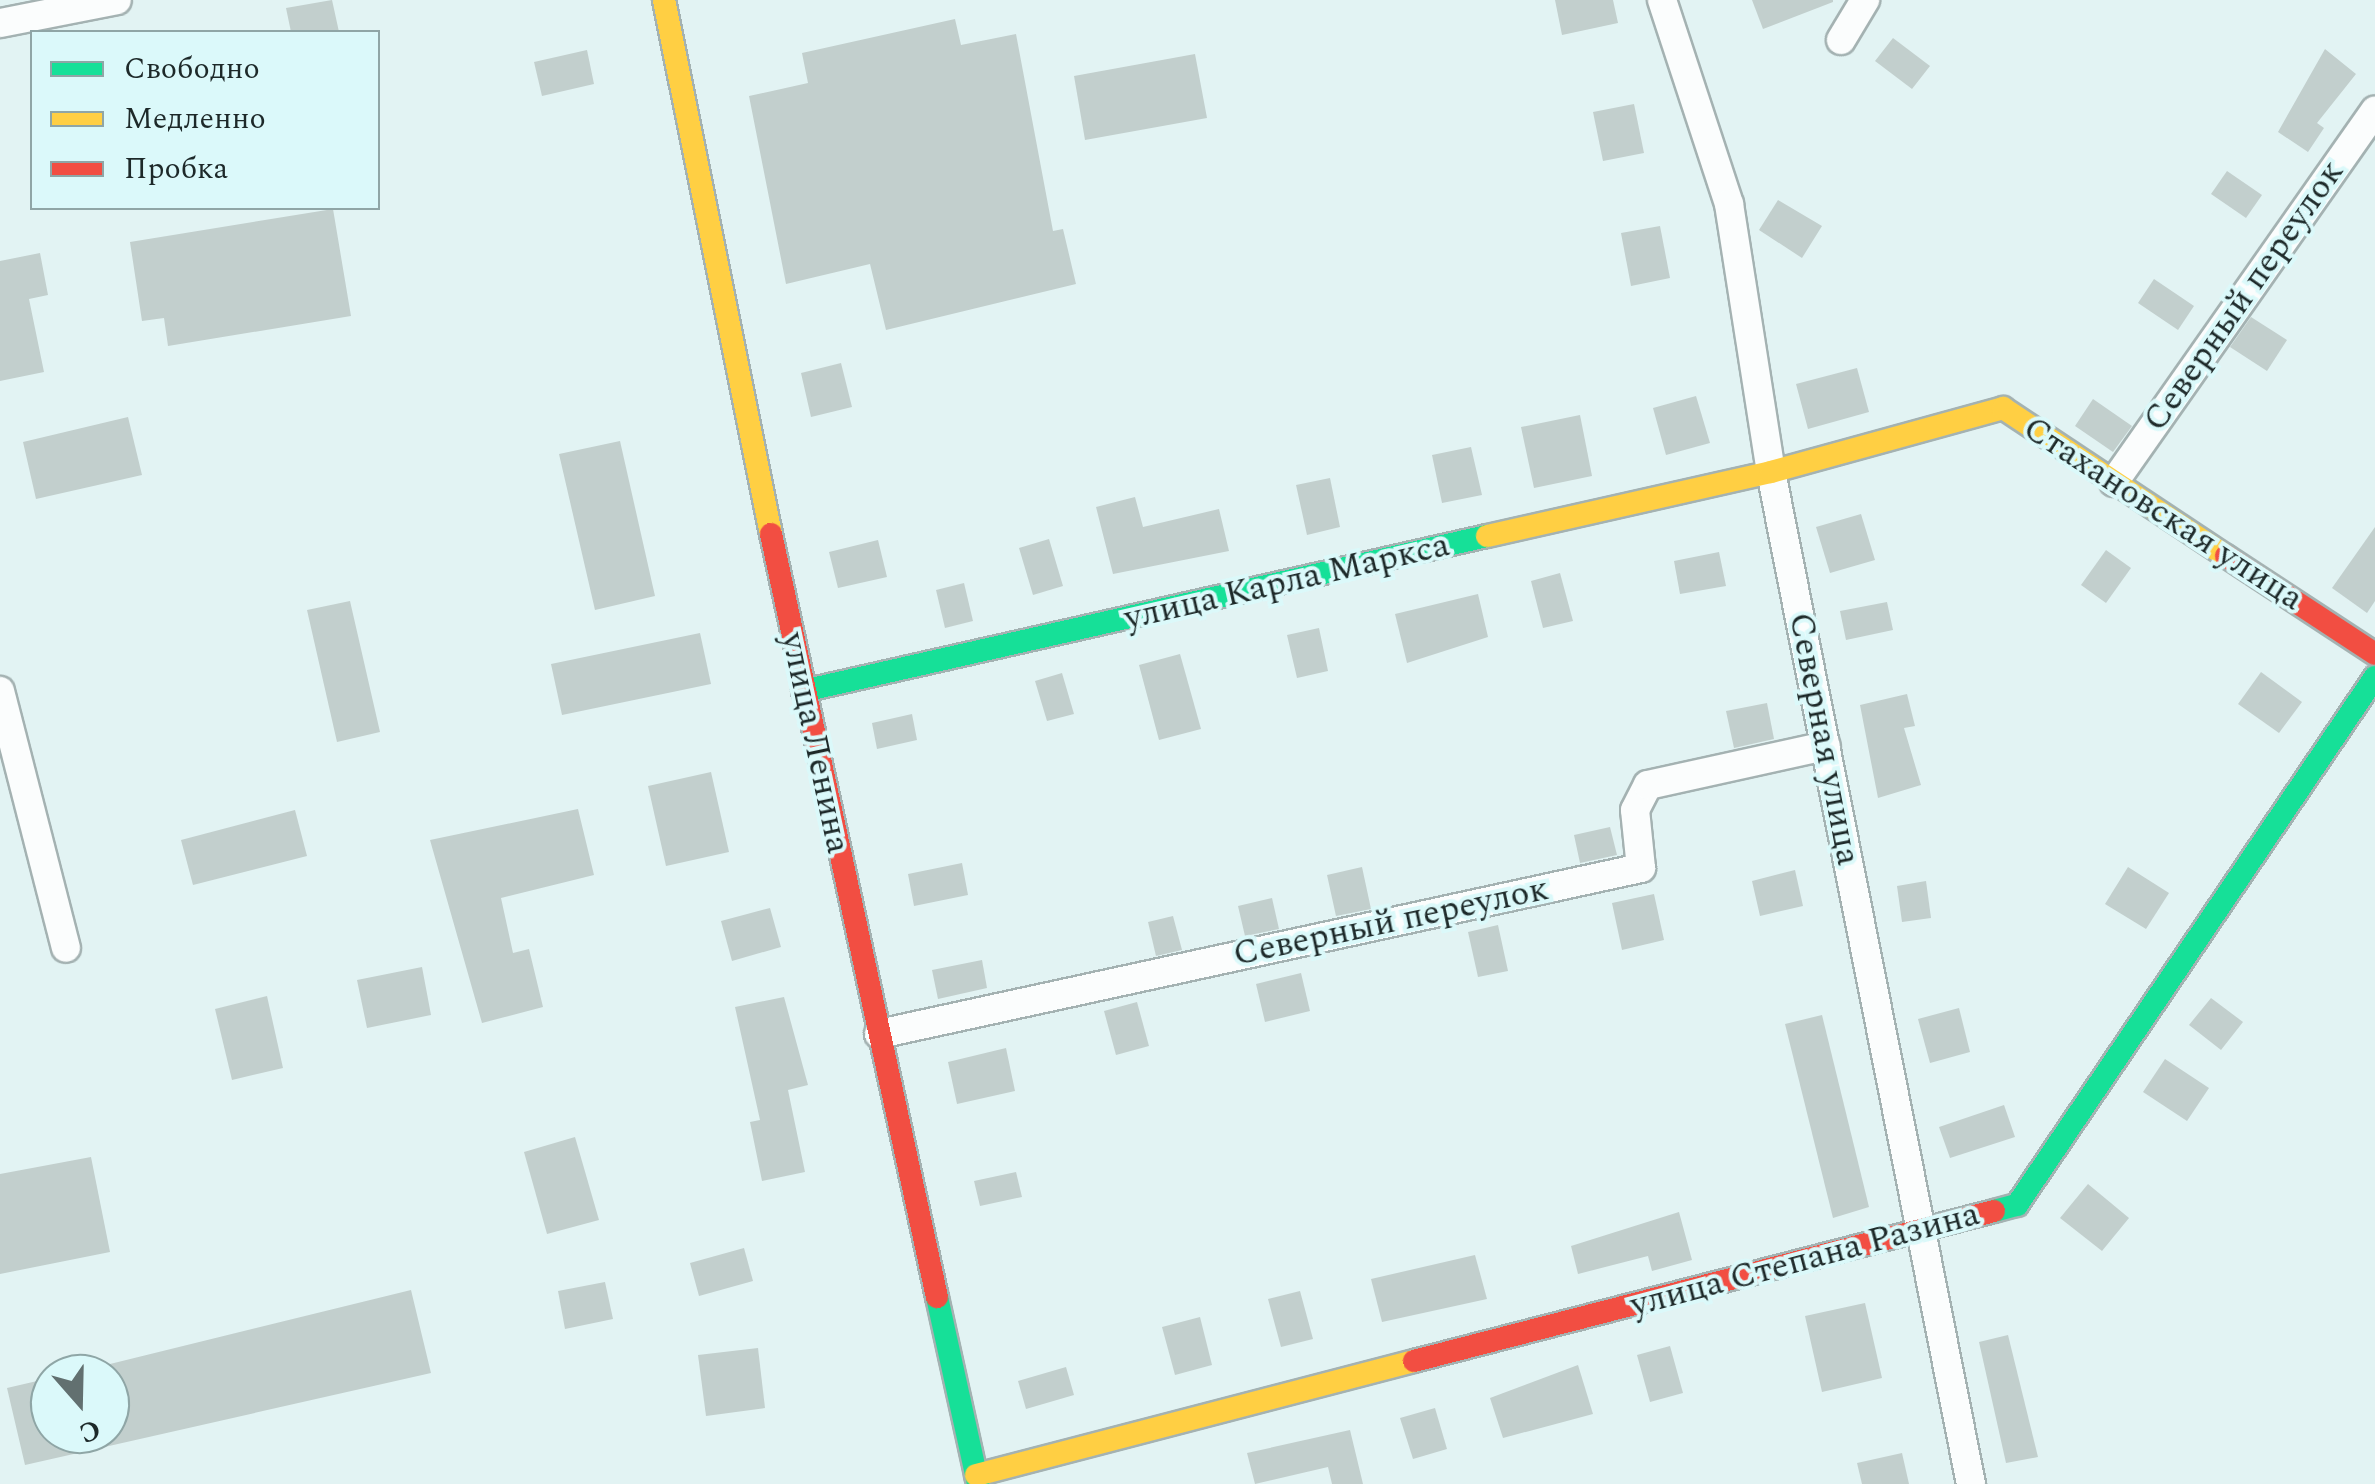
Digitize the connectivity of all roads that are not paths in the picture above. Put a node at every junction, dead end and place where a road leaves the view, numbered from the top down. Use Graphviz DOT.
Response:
graph roads {
  1 [pos="117,0"];
  2 [pos="664,0"];
  3 [pos="1662,0"];
  4 [pos="1865,0"];
  5 [pos="0,23"];
  6 [pos="1841,40"];
  7 [pos="2375,110"];
  8 [pos="1770,472"];
  9 [pos="2114,482"];
  10 [pos="2375,654"];
  11 [pos="2375,677"];
  12 [pos="803,691"];
  13 [pos="0,692"];
  14 [pos="1826,746"];
  15 [pos="66,948"];
  16 [pos="879,1034"];
  17 [pos="1923,1230"];
  18 [pos="977,1480"];
  19 [pos="1970,1484"];
  1 -- 5 [label="street"];
  2 -- 12 [label="street, улица Ленина"];
  3 -- 8 [label="street, Северная улица"];
  4 -- 6 [label="street"];
  7 -- 9 [label="street, Северный переулок"];
  8 -- 9 [label="street, Стахановская улица"];
  8 -- 12 [label="street, улица Карла Маркса"];
  8 -- 14 [label="street, Северная улица"];
  9 -- 10 [label="street, Стахановская улица"];
  11 -- 17 [label="street, улица Степана Разина"];
  12 -- 16 [label="street, улица Ленина"];
  13 -- 15 [label="street"];
  14 -- 16 [label="street, Северный переулок"];
  14 -- 17 [label="street, Северная улица"];
  16 -- 18 [label="street, улица Ленина"];
  17 -- 18 [label="street, улица Степана Разина"];
  17 -- 19 [label="street, Северная улица"];
}
